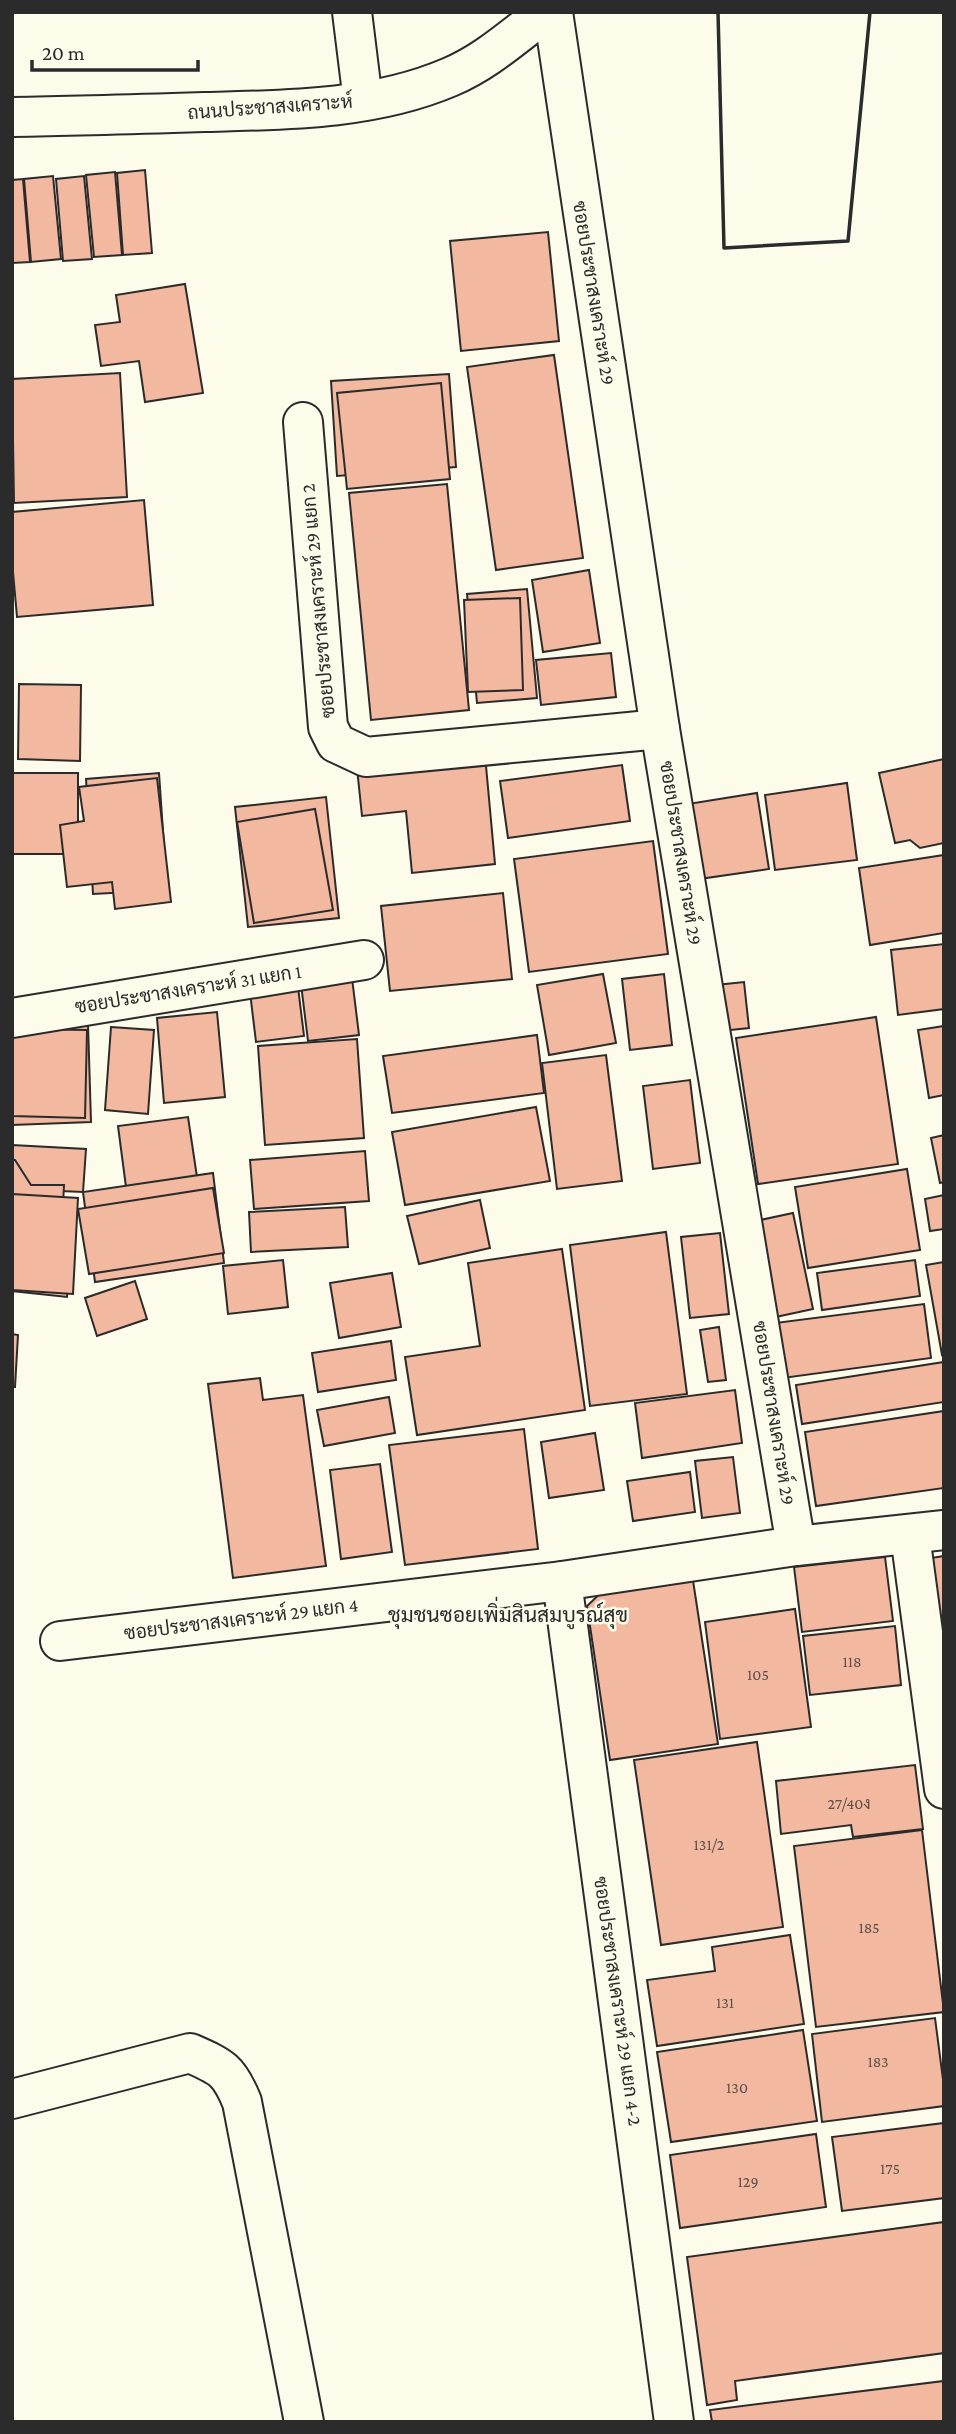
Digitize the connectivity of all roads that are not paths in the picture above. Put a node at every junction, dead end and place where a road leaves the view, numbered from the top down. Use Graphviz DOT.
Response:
graph roads {
  1 [pos="352,12"];
  2 [pos="547,12"];
  3 [pos="553,12"];
  4 [pos="363,101"];
  5 [pos="12,117"];
  6 [pos="303,422"];
  7 [pos="660,729"];
  8 [pos="364,960"];
  9 [pos="12,1018"];
  10 [pos="927,1532"];
  11 [pos="796,1546"];
  12 [pos="562,1581"];
  13 [pos="60,1641"];
  14 [pos="944,1789"];
  15 [pos="12,2098"];
  16 [pos="304,2422"];
  17 [pos="674,2422"];
  1 -- 4 [label="street"];
  2 -- 4 [label="street, ถนนประชาสงเคราะห์"];
  3 -- 7 [label="street, ซอยประชาสงเคราะห์ 29"];
  4 -- 5 [label="street, ถนนประชาสงเคราะห์"];
  6 -- 7 [label="street, ซอยประชาสงเคราะห์ 29 แยก 2"];
  7 -- 11 [label="street, ซอยประชาสงเคราะห์ 29"];
  8 -- 9 [label="street, ซอยประชาสงเคราะห์ 31 แยก 1"];
  10 -- 11 [label="street"];
  10 -- 14 [label="street"];
  11 -- 12 [label="street, ซอยประชาสงเคราะห์ 29 แยก 4"];
  12 -- 13 [label="street, ซอยประชาสงเคราะห์ 29 แยก 4"];
  12 -- 17 [label="street, ซอยประชาสงเคราะห์ 29 แยก 4-2"];
  15 -- 16 [label="street"];
}
